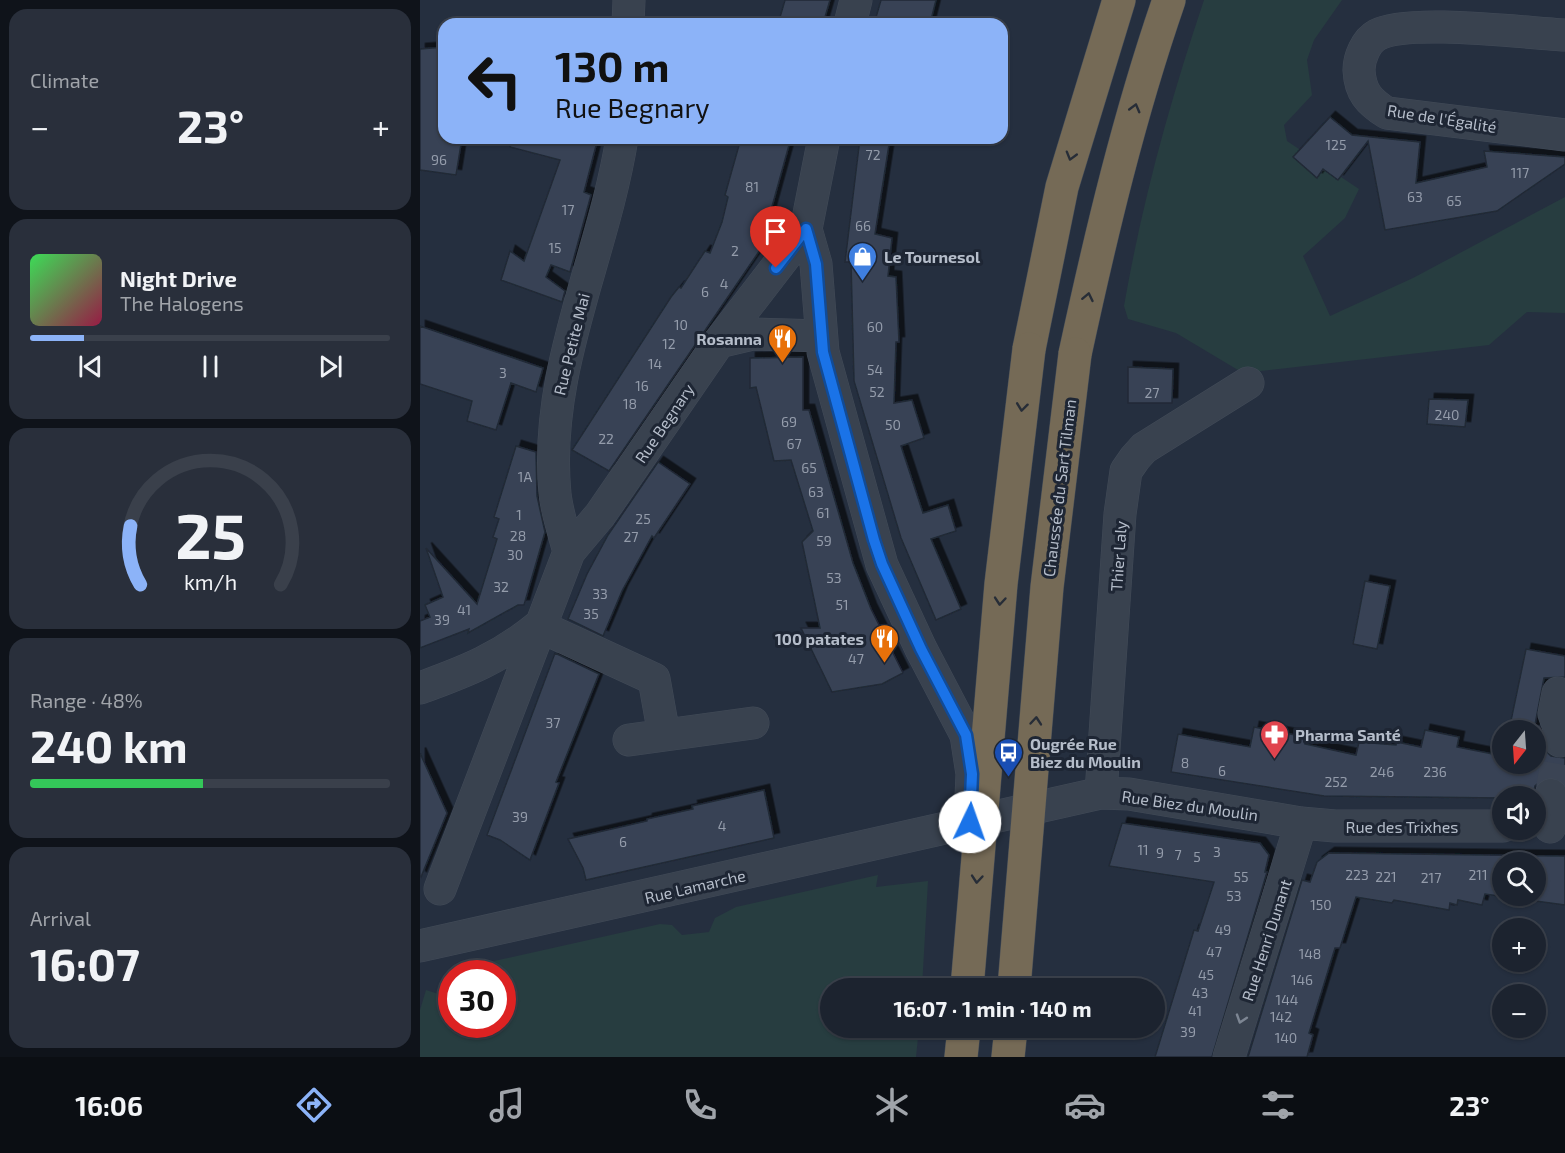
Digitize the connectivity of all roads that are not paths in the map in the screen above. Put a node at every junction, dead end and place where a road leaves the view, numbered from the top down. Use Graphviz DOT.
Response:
graph roads {
  1 [pos="629,0"];
  2 [pos="855,0"];
  3 [pos="1119,0"];
  4 [pos="1169,0"];
  5 [pos="628,18"];
  6 [pos="851,18"];
  7 [pos="1565,35"];
  8 [pos="1565,135"];
  9 [pos="621,144"];
  10 [pos="823,144"];
  11 [pos="806,229"];
  12 [pos="821,336"];
  13 [pos="719,342"];
  14 [pos="1248,383"];
  15 [pos="569,552"];
  16 [pos="539,626"];
  17 [pos="420,688"];
  18 [pos="1558,693"];
  19 [pos="753,723"];
  20 [pos="664,735"];
  21 [pos="629,740"];
  22 [pos="1560,741"];
  23 [pos="1101,793"];
  24 [pos="1551,795"];
  25 [pos="970,822"];
  26 [pos="1301,823"];
  27 [pos="1492,826"];
  28 [pos="1550,827"];
  29 [pos="440,889"];
  30 [pos="420,946"];
  31 [pos="969,978"];
  32 [pos="1015,978"];
  33 [pos="963,1038"];
  34 [pos="1010,1038"];
  35 [pos="961,1057"];
  36 [pos="1008,1057"];
  37 [pos="1229,1057"];
  1 -- 5 [label="street"];
  2 -- 6 [label="street"];
  3 -- 31 [label="highway, one-way, bridge"];
  32 -- 4 [label="highway, Chaussée du Sart Tilman, one-way, bridge"];
  7 -- 8 [label="street, Rue de l'Égalité"];
  9 -- 15 [label="street, Rue Petite Mai"];
  10 -- 11 [label="street"];
  11 -- 12 [label="street"];
  11 -- 13 [label="street, Rue Begnary"];
  12 -- 13 [label="street"];
  12 -- 25 [label="street"];
  13 -- 15 [label="street, Rue Begnary"];
  14 -- 23 [label="street, Thier Laly"];
  15 -- 16 [label="street, Rue Begnary"];
  16 -- 17 [label="street"];
  16 -- 20 [label="street"];
  16 -- 29 [label="street, Rue Begnary"];
  18 -- 22 [label="street"];
  19 -- 20 [label="street"];
  20 -- 21 [label="street"];
  23 -- 25 [label="street, Rue Biez du Moulin"];
  23 -- 26 [label="street, Rue Biez du Moulin"];
  24 -- 28 [label="street"];
  25 -- 30 [label="street, Rue Lamarche"];
  26 -- 27 [label="street, Rue des Trixhes"];
  26 -- 37 [label="street, Rue Henri Dunant, one-way"];
  33 -- 35 [label="highway"];
  34 -- 36 [label="highway"];
}
